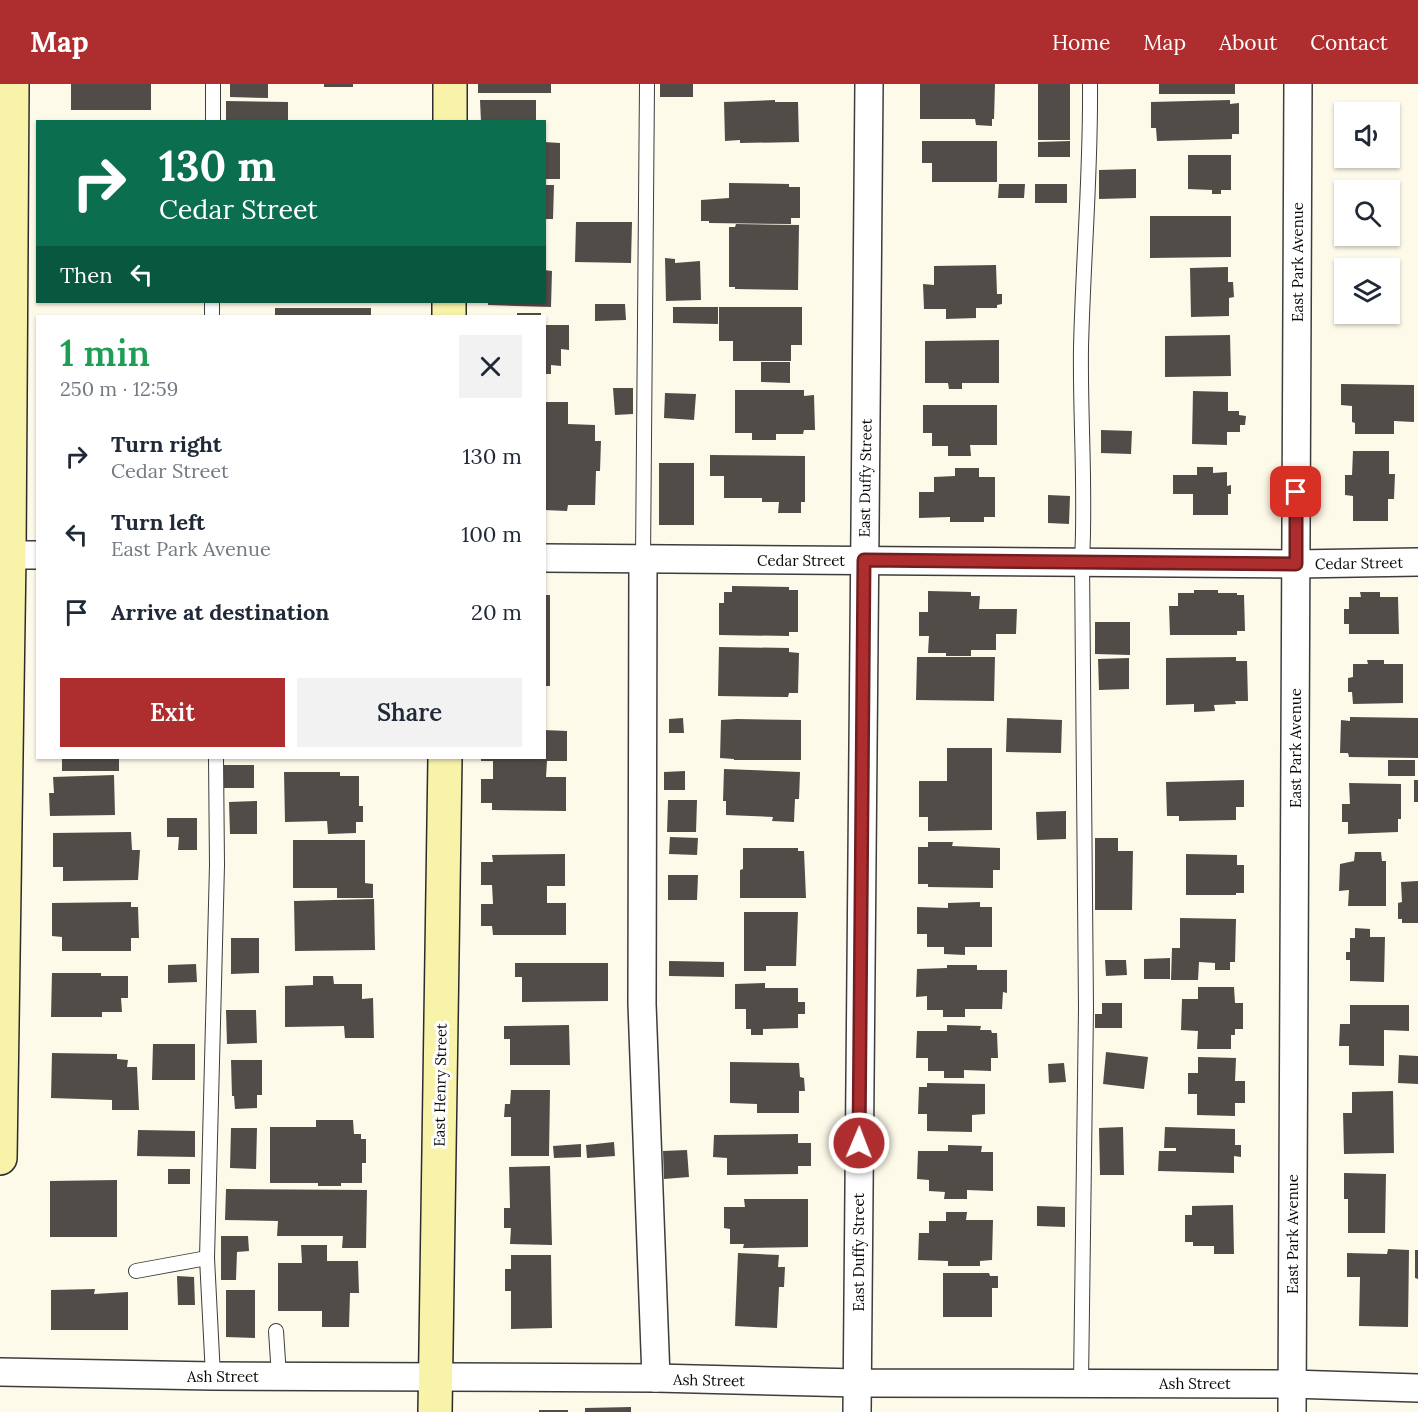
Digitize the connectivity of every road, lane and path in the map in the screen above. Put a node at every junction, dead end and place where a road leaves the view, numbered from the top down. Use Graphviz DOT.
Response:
graph roads {
  1 [pos="12,84"];
  2 [pos="213,84"];
  3 [pos="450,84"];
  4 [pos="647,84"];
  5 [pos="868,84"];
  6 [pos="1090,84"];
  7 [pos="1298,84"];
  8 [pos="213,120"];
  9 [pos="450,120"];
  10 [pos="16,555"];
  11 [pos="546,558"];
  12 [pos="643,559"];
  13 [pos="864,560"];
  14 [pos="1082,561"];
  15 [pos="1418,562"];
  16 [pos="1296,564"];
  17 [pos="216,759"];
  18 [pos="445,759"];
  19 [pos="0,1158"];
  20 [pos="207,1258"];
  21 [pos="136,1271"];
  22 [pos="276,1331"];
  23 [pos="0,1372"];
  24 [pos="213,1376"];
  25 [pos="279,1376"];
  26 [pos="435,1376"];
  27 [pos="656,1378"];
  28 [pos="857,1383"];
  29 [pos="1081,1383"];
  30 [pos="1292,1384"];
  31 [pos="1418,1388"];
  32 [pos="435,1412"];
  33 [pos="857,1412"];
  34 [pos="1292,1412"];
  1 -- 10 [label="main road"];
  2 -- 8 [label="lane"];
  3 -- 9 [label="main road"];
  4 -- 12 [label="lane"];
  5 -- 13 [label="street, East Duffy Street"];
  6 -- 14 [label="lane"];
  7 -- 16 [label="street, East Park Avenue"];
  10 -- 19 [label="main road"];
  11 -- 12 [label="street, Cedar Street"];
  12 -- 13 [label="street, Cedar Street"];
  12 -- 27 [label="street"];
  13 -- 14 [label="street, Cedar Street"];
  13 -- 28 [label="street, East Duffy Street"];
  14 -- 16 [label="street, Cedar Street"];
  14 -- 29 [label="lane"];
  15 -- 16 [label="street, Cedar Street"];
  16 -- 30 [label="street, East Park Avenue"];
  17 -- 20 [label="lane"];
  18 -- 26 [label="main road, East Henry Street"];
  20 -- 21 [label="lane"];
  20 -- 24 [label="lane"];
  22 -- 25 [label="lane"];
  23 -- 24 [label="street, Ash Street"];
  24 -- 25 [label="street, Ash Street"];
  25 -- 26 [label="street, Ash Street"];
  26 -- 27 [label="street, Ash Street"];
  26 -- 32 [label="main road, East Henry Street"];
  27 -- 28 [label="street, Ash Street"];
  28 -- 29 [label="street, Ash Street"];
  28 -- 33 [label="street, East Duffy Street"];
  29 -- 30 [label="street, Ash Street"];
  30 -- 31 [label="street, Ash Street"];
  30 -- 34 [label="street, East Park Avenue"];
}
